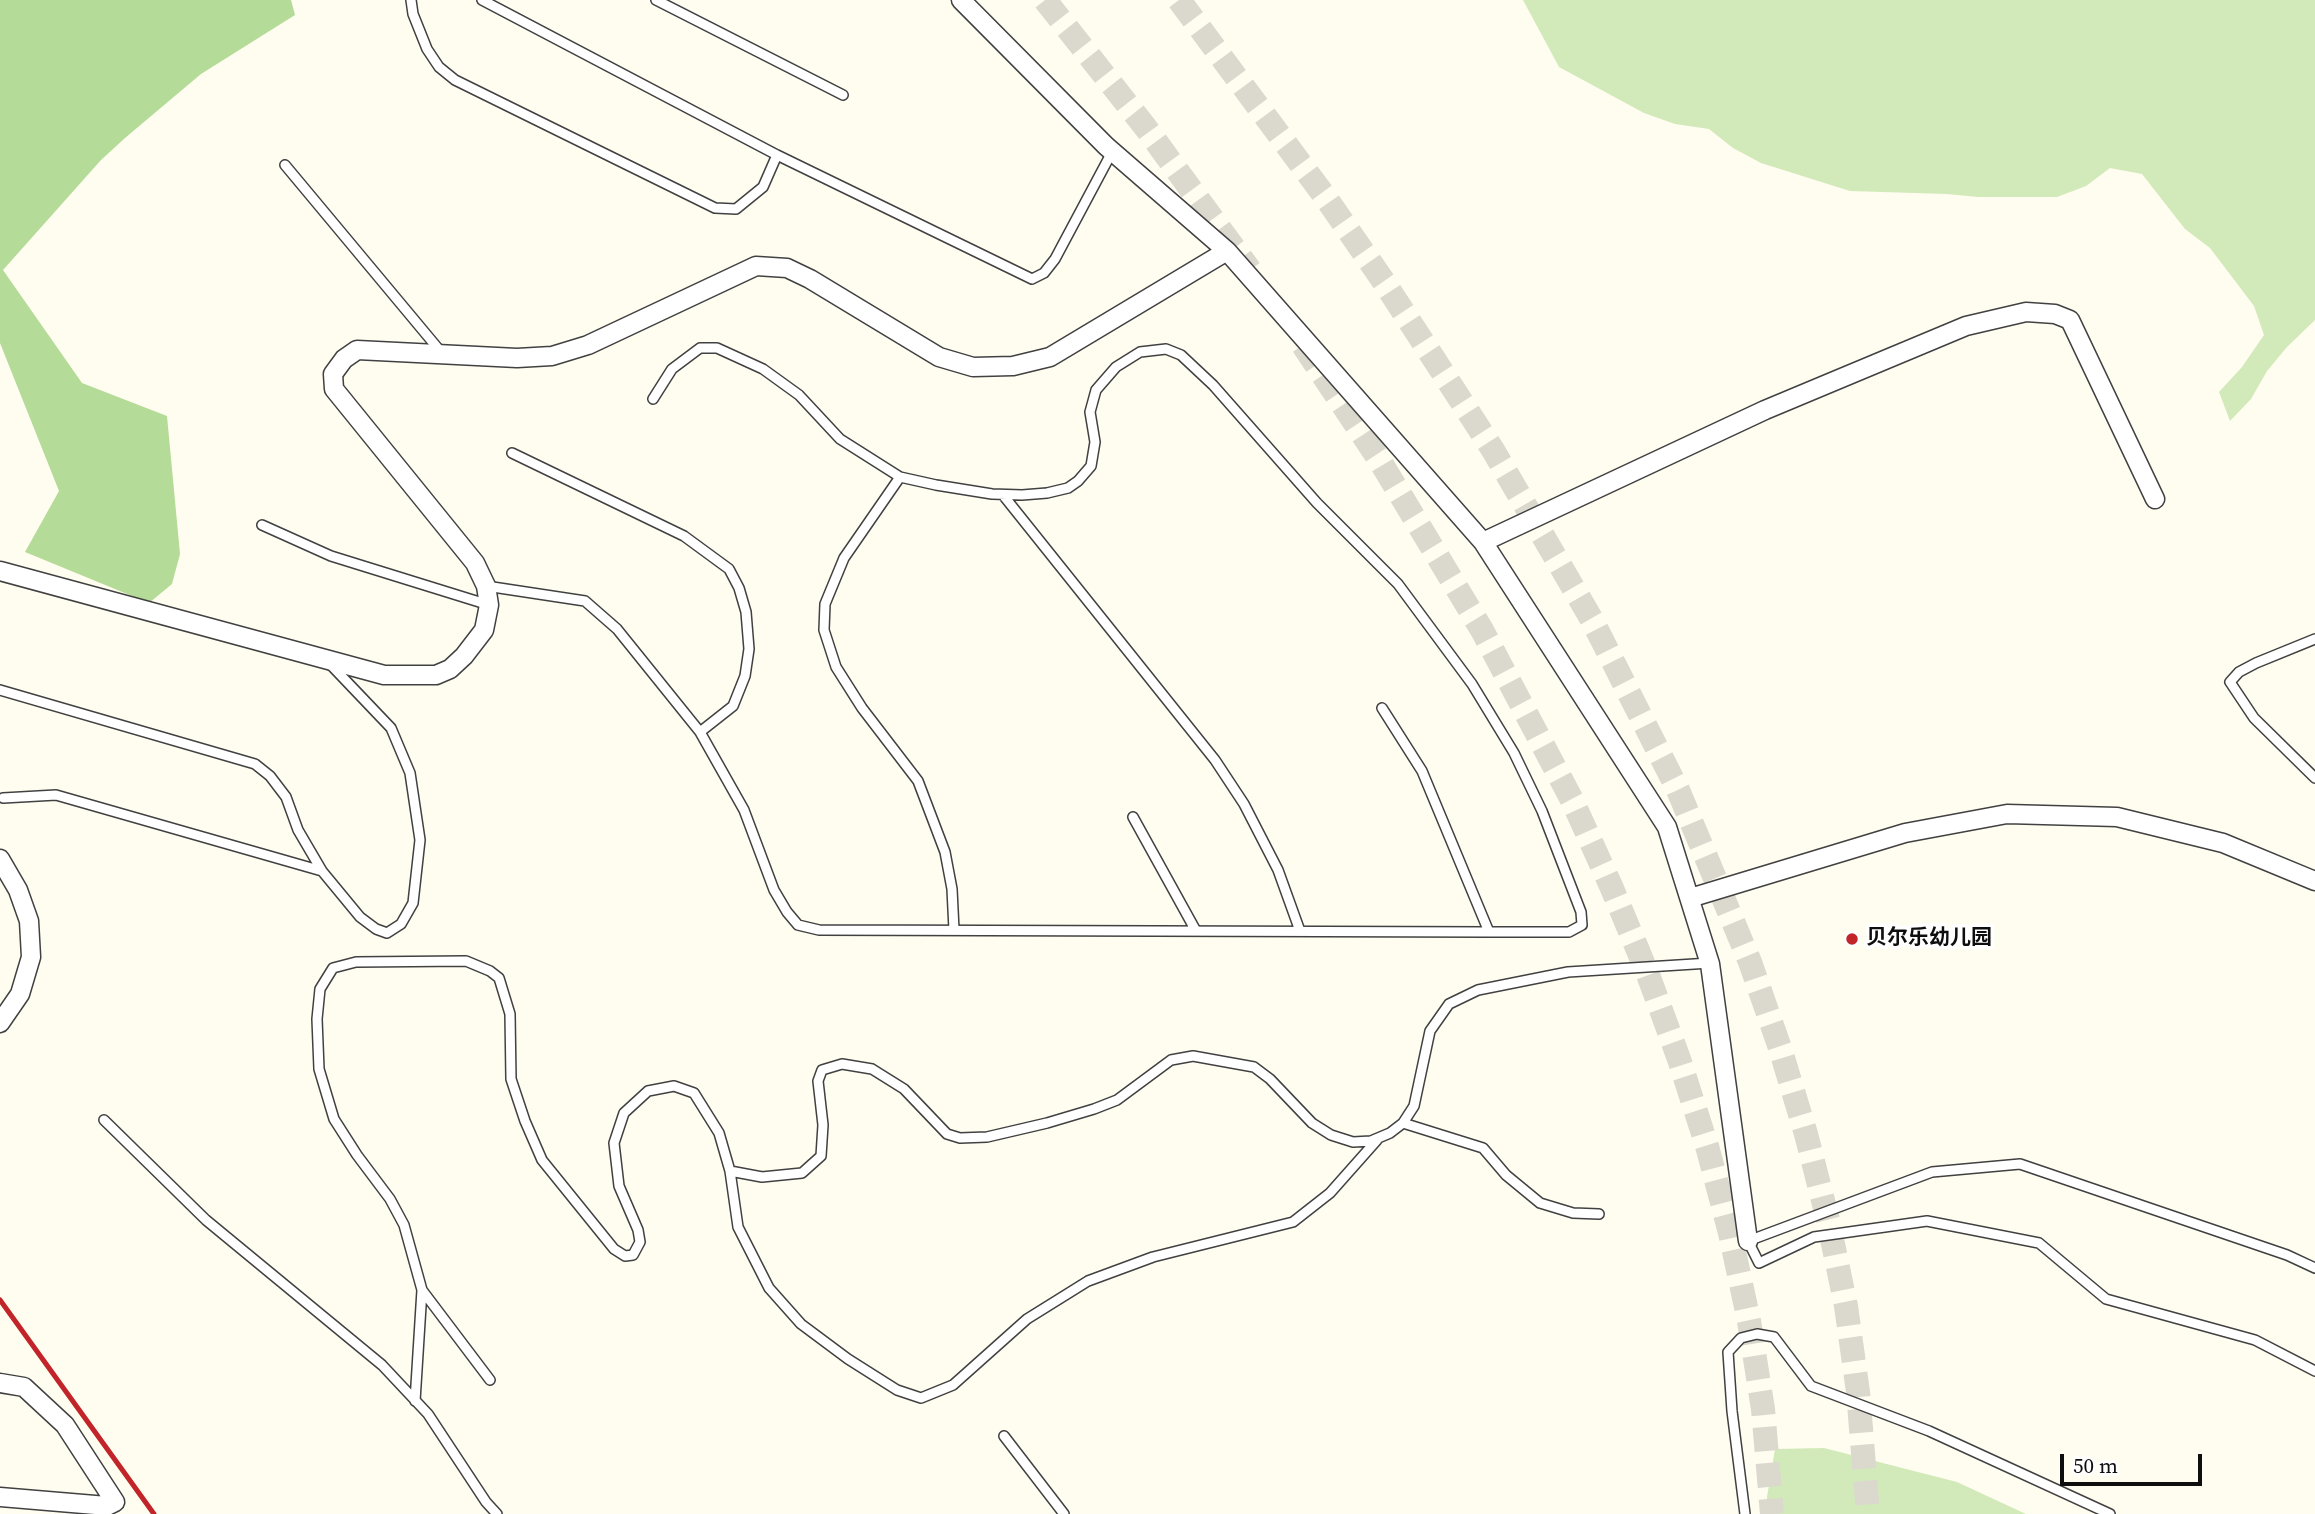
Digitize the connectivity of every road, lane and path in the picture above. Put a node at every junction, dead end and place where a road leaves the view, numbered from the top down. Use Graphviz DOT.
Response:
graph roads {
  1 [pos="411,0"];
  2 [pos="482,0"];
  3 [pos="656,0"];
  4 [pos="961,0"];
  5 [pos="843,95"];
  6 [pos="1112,152"];
  7 [pos="777,155"];
  8 [pos="285,165"];
  9 [pos="1227,251"];
  10 [pos="442,354"];
  11 [pos="653,399"];
  12 [pos="512,453"];
  13 [pos="900,477"];
  14 [pos="1003,495"];
  15 [pos="2155,499"];
  16 [pos="262,525"];
  17 [pos="1483,542"];
  18 [pos="0,571"];
  19 [pos="486,586"];
  20 [pos="489,605"];
  21 [pos="2315,639"];
  22 [pos="325,659"];
  23 [pos="0,690"];
  24 [pos="1382,708"];
  25 [pos="700,732"];
  26 [pos="2315,778"];
  27 [pos="3,798"];
  28 [pos="1133,817"];
  29 [pos="0,859"];
  30 [pos="322,871"];
  31 [pos="2315,881"];
  32 [pos="1689,898"];
  33 [pos="954,930"];
  34 [pos="1196,931"];
  35 [pos="1300,931"];
  36 [pos="1489,932"];
  37 [pos="1710,963"];
  38 [pos="0,1023"];
  39 [pos="104,1120"];
  40 [pos="1403,1123"];
  41 [pos="1378,1138"];
  42 [pos="730,1171"];
  43 [pos="1599,1214"];
  44 [pos="1748,1241"];
  45 [pos="2315,1268"];
  46 [pos="422,1290"];
  47 [pos="2315,1371"];
  48 [pos="490,1380"];
  49 [pos="0,1383"];
  50 [pos="415,1401"];
  51 [pos="1004,1436"];
  52 [pos="0,1497"];
  53 [pos="119,1508"];
  54 [pos="497,1514"];
  55 [pos="1064,1514"];
  56 [pos="1745,1514"];
  57 [pos="2110,1514"];
  1 -- 7 [label="lane"];
  2 -- 7 [label="lane"];
  3 -- 5 [label="lane"];
  4 -- 6 [label="street"];
  6 -- 7 [label="lane"];
  6 -- 9 [label="street"];
  8 -- 10 [label="lane"];
  9 -- 10 [label="street"];
  9 -- 17 [label="street"];
  10 -- 19 [label="street"];
  11 -- 13 [label="lane"];
  12 -- 25 [label="lane"];
  13 -- 14 [label="lane"];
  13 -- 33 [label="lane"];
  14 -- 35 [label="lane"];
  14 -- 36 [label="lane"];
  15 -- 17 [label="street"];
  16 -- 20 [label="lane"];
  17 -- 32 [label="street"];
  18 -- 22 [label="street"];
  19 -- 20 [label="street"];
  19 -- 25 [label="lane"];
  20 -- 22 [label="street"];
  21 -- 26 [label="lane"];
  22 -- 30 [label="lane"];
  23 -- 30 [label="lane"];
  24 -- 36 [label="lane"];
  25 -- 33 [label="lane"];
  27 -- 30 [label="lane"];
  28 -- 34 [label="lane"];
  29 -- 38 [label="street"];
  31 -- 32 [label="street"];
  32 -- 37 [label="street"];
  33 -- 34 [label="lane"];
  34 -- 35 [label="lane"];
  35 -- 36 [label="lane"];
  37 -- 40 [label="lane"];
  37 -- 44 [label="street"];
  39 -- 50 [label="lane"];
  40 -- 41 [label="lane"];
  40 -- 43 [label="lane"];
  41 -- 42 [label="lane"];
  41 -- 42 [label="lane"];
  42 -- 46 [label="lane"];
  44 -- 45 [label="lane"];
  44 -- 47 [label="lane"];
  46 -- 48 [label="lane"];
  46 -- 50 [label="lane"];
  49 -- 53 [label="street"];
  50 -- 54 [label="lane"];
  51 -- 55 [label="lane"];
  52 -- 53 [label="street"];
  56 -- 57 [label="lane"];
}
